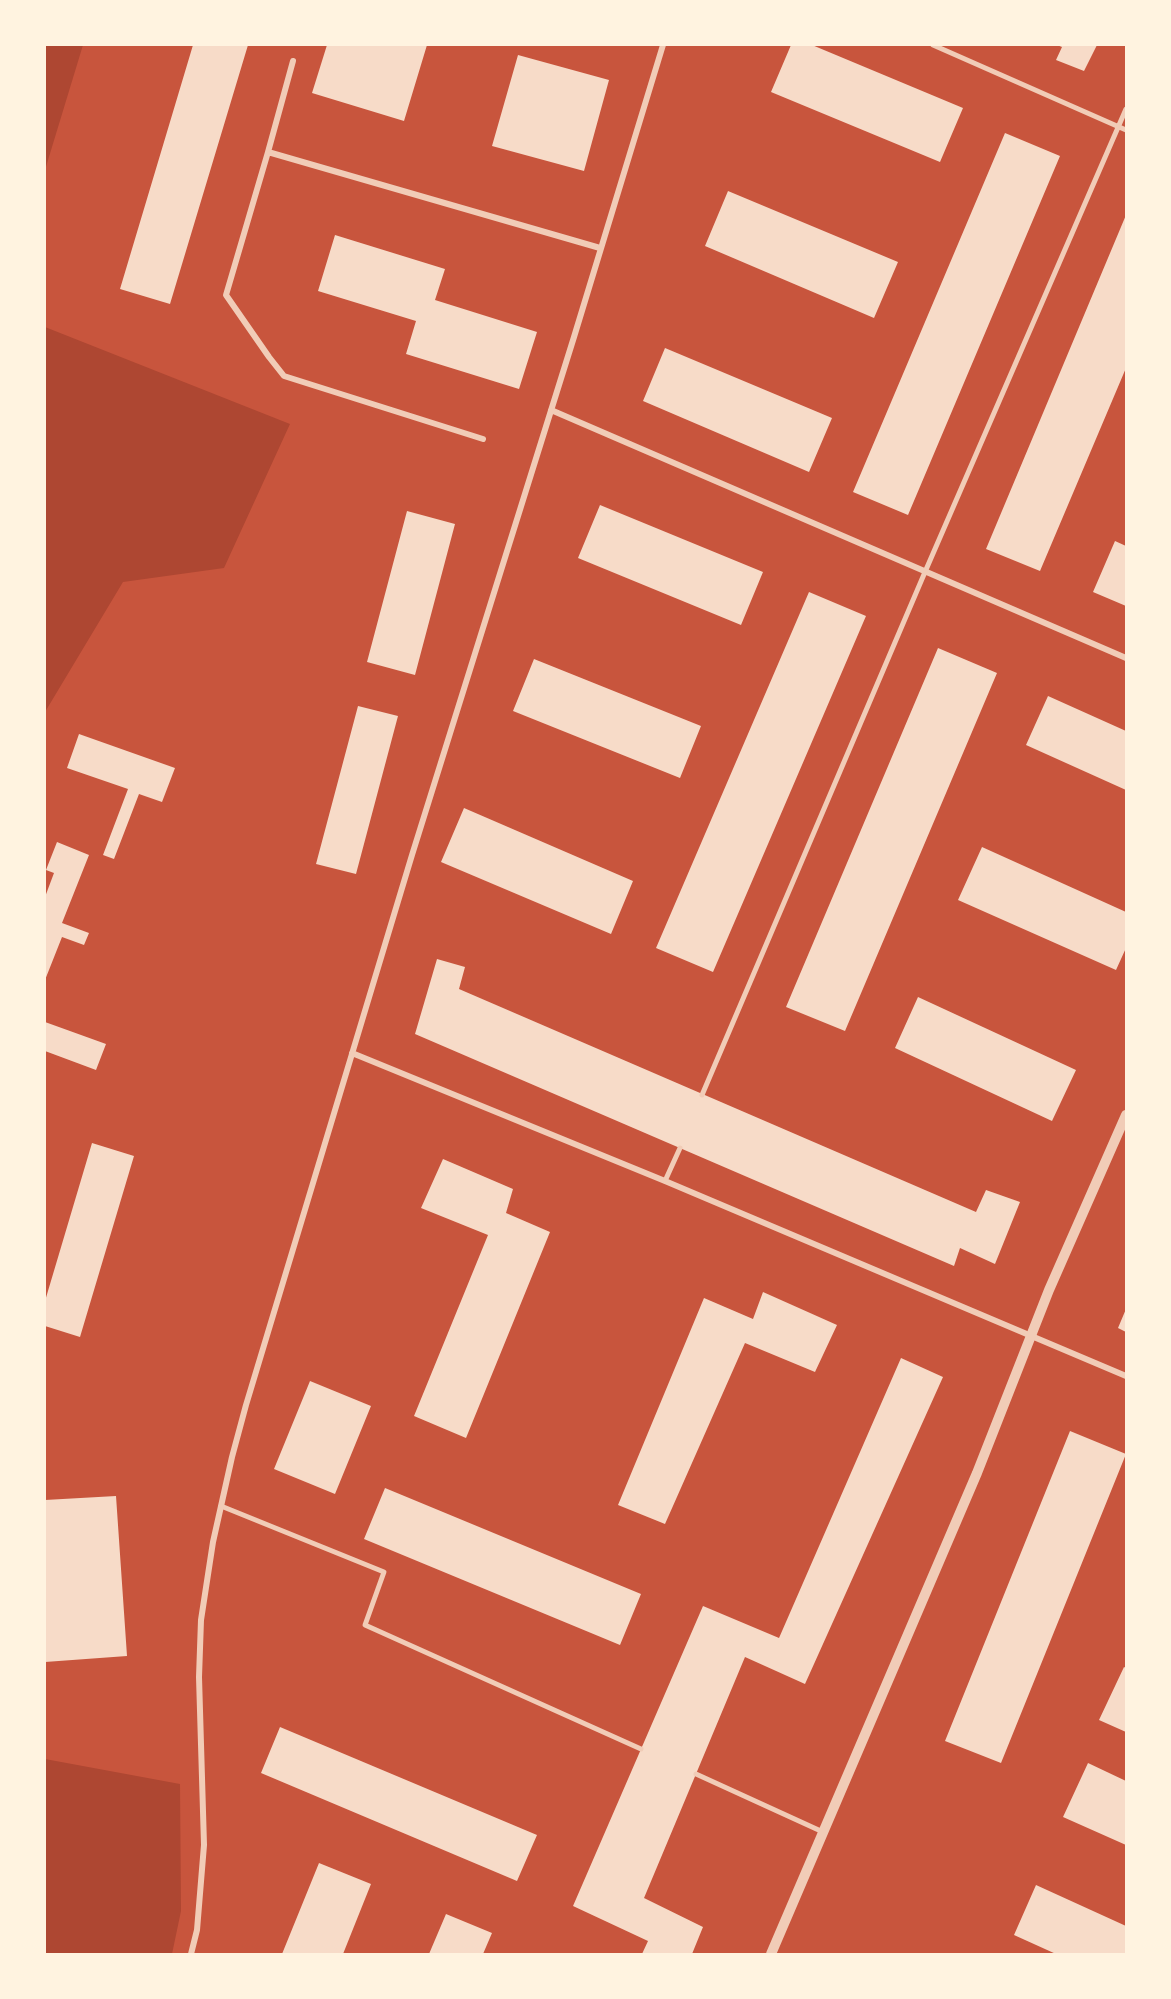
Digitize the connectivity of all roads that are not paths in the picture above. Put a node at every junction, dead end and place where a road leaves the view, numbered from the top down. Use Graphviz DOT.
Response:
graph roads {
  1 [pos="663,45"];
  2 [pos="933,45"];
  3 [pos="293,61"];
  4 [pos="1126,109"];
  5 [pos="1119,127"];
  6 [pos="1126,130"];
  7 [pos="268,152"];
  8 [pos="600,248"];
  9 [pos="551,410"];
  10 [pos="483,439"];
  11 [pos="925,572"];
  12 [pos="1126,658"];
  13 [pos="352,1053"];
  14 [pos="702,1095"];
  15 [pos="1126,1115"];
  16 [pos="680,1148"];
  17 [pos="665,1181"];
  18 [pos="1030,1335"];
  19 [pos="1126,1376"];
  20 [pos="221,1506"];
  21 [pos="641,1749"];
  22 [pos="696,1774"];
  23 [pos="823,1832"];
  24 [pos="192,1954"];
  25 [pos="771,1954"];
  1 -- 8 [label="street"];
  2 -- 5 [label="street"];
  3 -- 7 [label="street"];
  4 -- 5 [label="street"];
  5 -- 6 [label="street"];
  5 -- 11 [label="street"];
  7 -- 8 [label="street"];
  7 -- 10 [label="street"];
  8 -- 9 [label="street"];
  9 -- 11 [label="street"];
  9 -- 13 [label="street"];
  11 -- 12 [label="street"];
  11 -- 14 [label="street"];
  13 -- 17 [label="street"];
  13 -- 20 [label="street"];
  15 -- 18 [label="street"];
  16 -- 17 [label="street"];
  17 -- 18 [label="street"];
  18 -- 19 [label="street"];
  18 -- 23 [label="street"];
  20 -- 21 [label="street"];
  20 -- 24 [label="street"];
  22 -- 23 [label="street"];
  23 -- 25 [label="street"];
}
